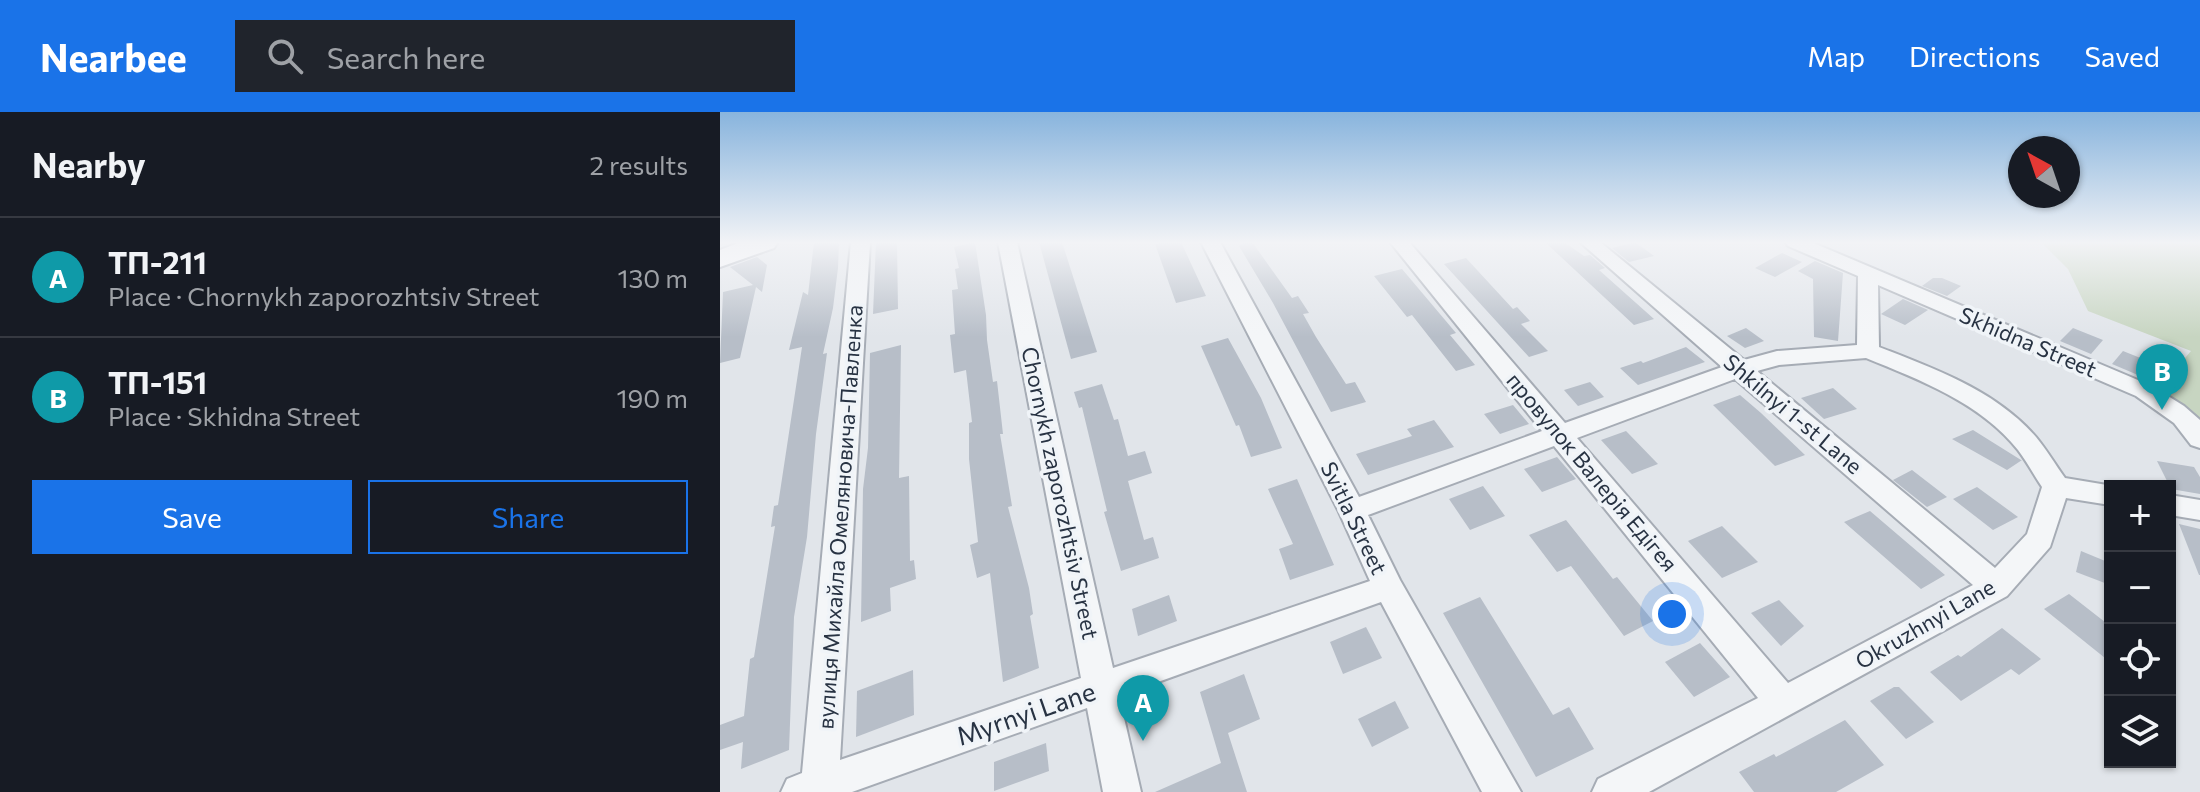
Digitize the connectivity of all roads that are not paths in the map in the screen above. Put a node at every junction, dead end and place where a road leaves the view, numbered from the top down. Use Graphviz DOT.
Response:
graph roads {
  1 [pos="1868,273"];
  2 [pos="857,274"];
  3 [pos="1014,274"];
  4 [pos="1227,274"];
  5 [pos="1426,274"];
  6 [pos="1627,274"];
  7 [pos="1870,274"];
  8 [pos="1868,351"];
  9 [pos="1740,369"];
  10 [pos="1561,435"];
  11 [pos="2200,439"];
  12 [pos="2056,486"];
  13 [pos="2104,494"];
  14 [pos="2176,506"];
  15 [pos="1352,510"];
  16 [pos="2200,510"];
  17 [pos="1388,587"];
  18 [pos="1996,587"];
  19 [pos="1102,688"];
  20 [pos="1783,703"];
  21 [pos="813,790"];
  22 [pos="1122,792"];
  23 [pos="1502,792"];
  24 [pos="1611,792"];
  1 -- 8 [label="street"];
  2 -- 21 [label="street, вулиця Михайла Омеляновича-Павленка"];
  3 -- 19 [label="street, Chornykh zaporozhtsiv Street"];
  4 -- 15 [label="street, Svitla Street"];
  5 -- 10 [label="street, провулок Валерія Едігея"];
  6 -- 9 [label="street, Shkilnyi 1-st Lane"];
  7 -- 11 [label="street, Skhidna Street"];
  8 -- 9 [label="street"];
  8 -- 12 [label="street"];
  9 -- 10 [label="street"];
  9 -- 18 [label="street, Shkilnyi 1-st Lane"];
  10 -- 15 [label="street"];
  10 -- 20 [label="street, провулок Валерія Едігея"];
  12 -- 13 [label="street"];
  12 -- 18 [label="street, Okruzhnyi Lane"];
  14 -- 16 [label="street"];
  15 -- 17 [label="street, Svitla Street"];
  17 -- 19 [label="street, Myrnyi Lane"];
  17 -- 23 [label="street, Svitla Street"];
  18 -- 20 [label="street, Okruzhnyi Lane"];
  19 -- 21 [label="street, Myrnyi Lane"];
  19 -- 22 [label="street, Chornykh zaporozhtsiv Street"];
  20 -- 24 [label="street, Okruzhnyi Lane"];
}
